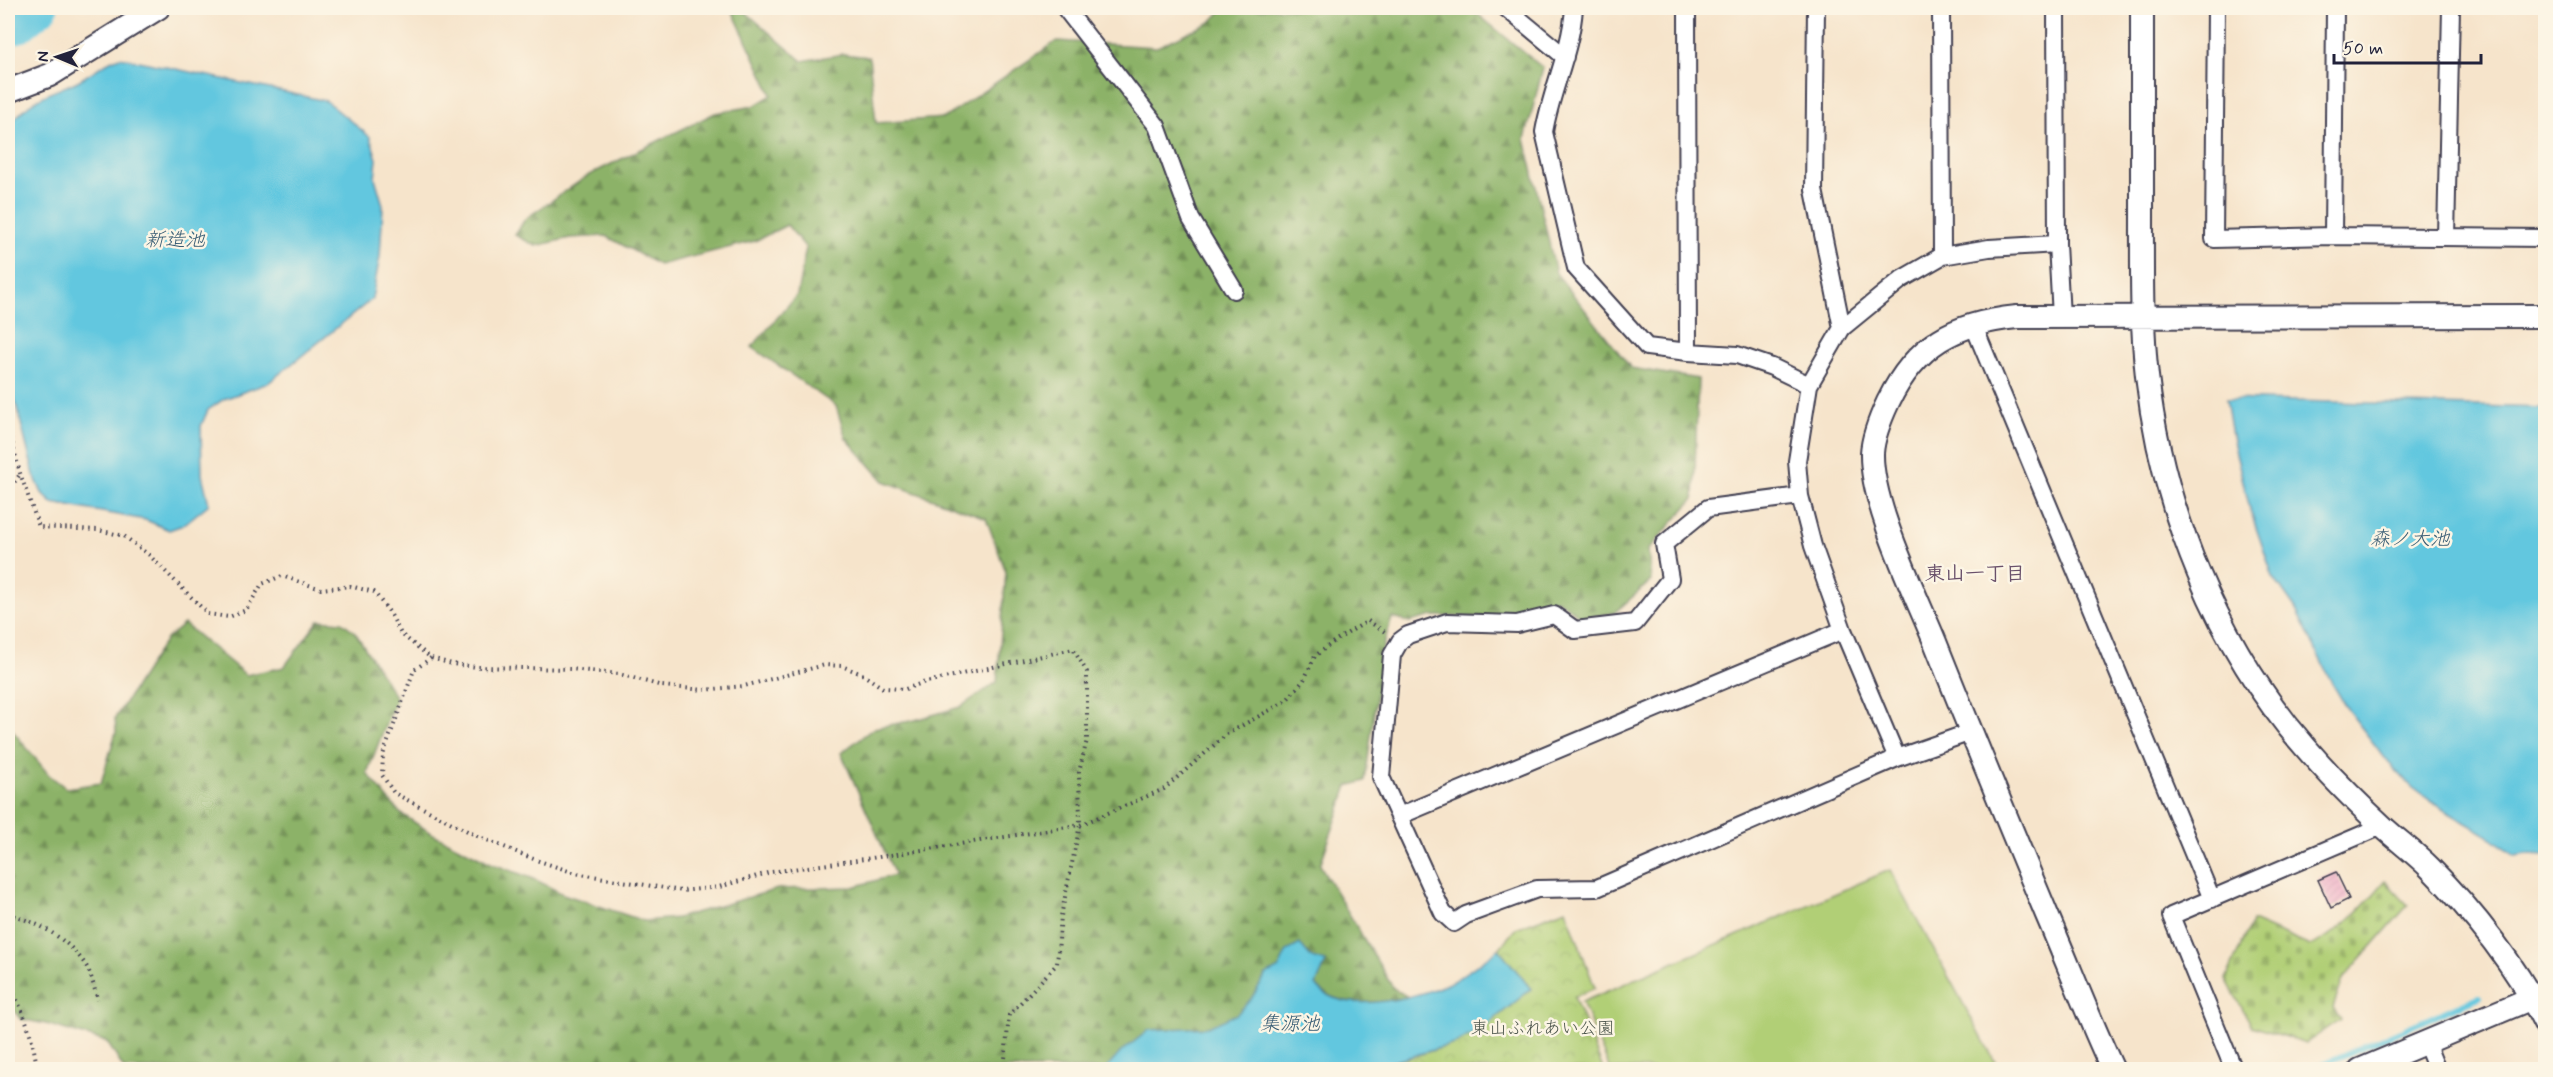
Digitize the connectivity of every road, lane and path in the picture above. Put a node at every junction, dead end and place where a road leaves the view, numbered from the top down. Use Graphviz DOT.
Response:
graph roads {
  1 [pos="159,8"];
  2 [pos="1065,8"];
  3 [pos="1506,8"];
  4 [pos="1574,8"];
  5 [pos="1687,8"];
  6 [pos="1816,8"];
  7 [pos="1941,8"];
  8 [pos="2056,8"];
  9 [pos="2142,8"];
  10 [pos="2216,8"];
  11 [pos="2335,8"];
  12 [pos="2451,8"];
  13 [pos="1565,57"];
  14 [pos="8,91"];
  15 [pos="2333,236"];
  16 [pos="2446,237"];
  17 [pos="2546,238"];
  18 [pos="2057,244"];
  19 [pos="1942,256"];
  20 [pos="1234,290"];
  21 [pos="2142,316"];
  22 [pos="2546,316"];
  23 [pos="2061,317"];
  24 [pos="1973,324"];
  25 [pos="1842,328"];
  26 [pos="1688,352"];
  27 [pos="1809,385"];
  28 [pos="8,426"];
  29 [pos="20,473"];
  30 [pos="8,492"];
  31 [pos="1800,496"];
  32 [pos="1843,630"];
  33 [pos="1400,641"];
  34 [pos="431,658"];
  35 [pos="1971,732"];
  36 [pos="1898,758"];
  37 [pos="1399,816"];
  38 [pos="1080,825"];
  39 [pos="2382,826"];
  40 [pos="2212,898"];
  41 [pos="8,914"];
  42 [pos="8,984"];
  43 [pos="2539,995"];
  44 [pos="98,1000"];
  45 [pos="2546,1025"];
  46 [pos="2426,1043"];
  47 [pos="37,1070"];
  48 [pos="1004,1070"];
  49 [pos="2113,1070"];
  50 [pos="2234,1070"];
  51 [pos="2360,1070"];
  52 [pos="2437,1070"];
  1 -- 14 [label="street"];
  2 -- 20 [label="street"];
  3 -- 13 [label="street"];
  4 -- 13 [label="street"];
  5 -- 26 [label="street"];
  6 -- 25 [label="street"];
  7 -- 19 [label="street"];
  8 -- 18 [label="street"];
  9 -- 21 [label="street"];
  10 -- 15 [label="street"];
  11 -- 15 [label="street"];
  12 -- 16 [label="street"];
  13 -- 26 [label="street"];
  15 -- 16 [label="street"];
  16 -- 17 [label="street"];
  18 -- 19 [label="street"];
  18 -- 23 [label="street"];
  19 -- 25 [label="street"];
  21 -- 22 [label="street"];
  21 -- 23 [label="street"];
  21 -- 39 [label="street"];
  23 -- 24 [label="street"];
  24 -- 35 [label="street"];
  24 -- 40 [label="street"];
  25 -- 27 [label="street"];
  26 -- 27 [label="street"];
  27 -- 31 [label="street"];
  28 -- 29 [label="path"];
  29 -- 30 [label="path"];
  29 -- 34 [label="path"];
  31 -- 32 [label="street"];
  31 -- 33 [label="street"];
  32 -- 36 [label="street"];
  32 -- 37 [label="street"];
  33 -- 37 [label="street"];
  33 -- 38 [label="path"];
  34 -- 38 [label="path"];
  34 -- 38 [label="path"];
  35 -- 36 [label="street"];
  35 -- 49 [label="street"];
  36 -- 37 [label="street"];
  38 -- 48 [label="path"];
  39 -- 40 [label="street"];
  39 -- 43 [label="street"];
  40 -- 50 [label="street"];
  41 -- 44 [label="path"];
  42 -- 47 [label="path"];
  43 -- 45 [label="street"];
  43 -- 46 [label="street"];
  46 -- 51 [label="street"];
  46 -- 52 [label="street"];
}
